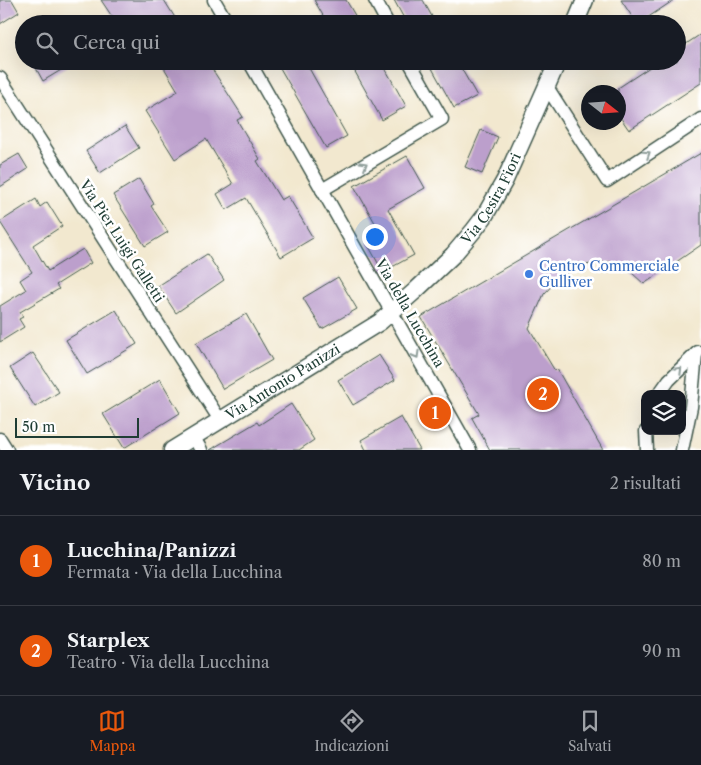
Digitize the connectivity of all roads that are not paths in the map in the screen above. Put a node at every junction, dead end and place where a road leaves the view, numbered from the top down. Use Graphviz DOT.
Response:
graph roads {
  1 [pos="214,0"];
  2 [pos="375,0"];
  3 [pos="585,0"];
  4 [pos="223,15"];
  5 [pos="383,15"];
  6 [pos="579,15"];
  7 [pos="254,70"];
  8 [pos="415,70"];
  9 [pos="554,70"];
  10 [pos="0,78"];
  11 [pos="547,87"];
  12 [pos="701,119"];
  13 [pos="322,190"];
  14 [pos="391,312"];
  15 [pos="699,352"];
  16 [pos="662,390"];
  17 [pos="220,420"];
  18 [pos="646,435"];
  19 [pos="0,439"];
  20 [pos="197,443"];
  21 [pos="7,450"];
  22 [pos="172,450"];
  23 [pos="470,450"];
  24 [pos="647,450"];
  25 [pos="682,450"];
  1 -- 4 [label="street"];
  2 -- 5 [label="street"];
  3 -- 6 [label="street"];
  7 -- 13 [label="street, Via della Lucchina"];
  13 -- 8 [label="street, one-way"];
  9 -- 11 [label="street, Via Cesira Fiori"];
  10 -- 17 [label="street, Via Pier Luigi Galletti"];
  11 -- 12 [label="street, one-way"];
  11 -- 14 [label="street, Via Cesira Fiori"];
  13 -- 14 [label="street, Via della Lucchina"];
  14 -- 17 [label="street, Via Antonio Panizzi"];
  14 -- 23 [label="street, Via della Lucchina, one-way"];
  16 -- 15 [label="street, one-way"];
  15 -- 25 [label="street"];
  17 -- 20 [label="street, Via Antonio Panizzi"];
  18 -- 24 [label="street"];
  19 -- 21 [label="street"];
  20 -- 22 [label="street, Via Antonio Panizzi"];
}
